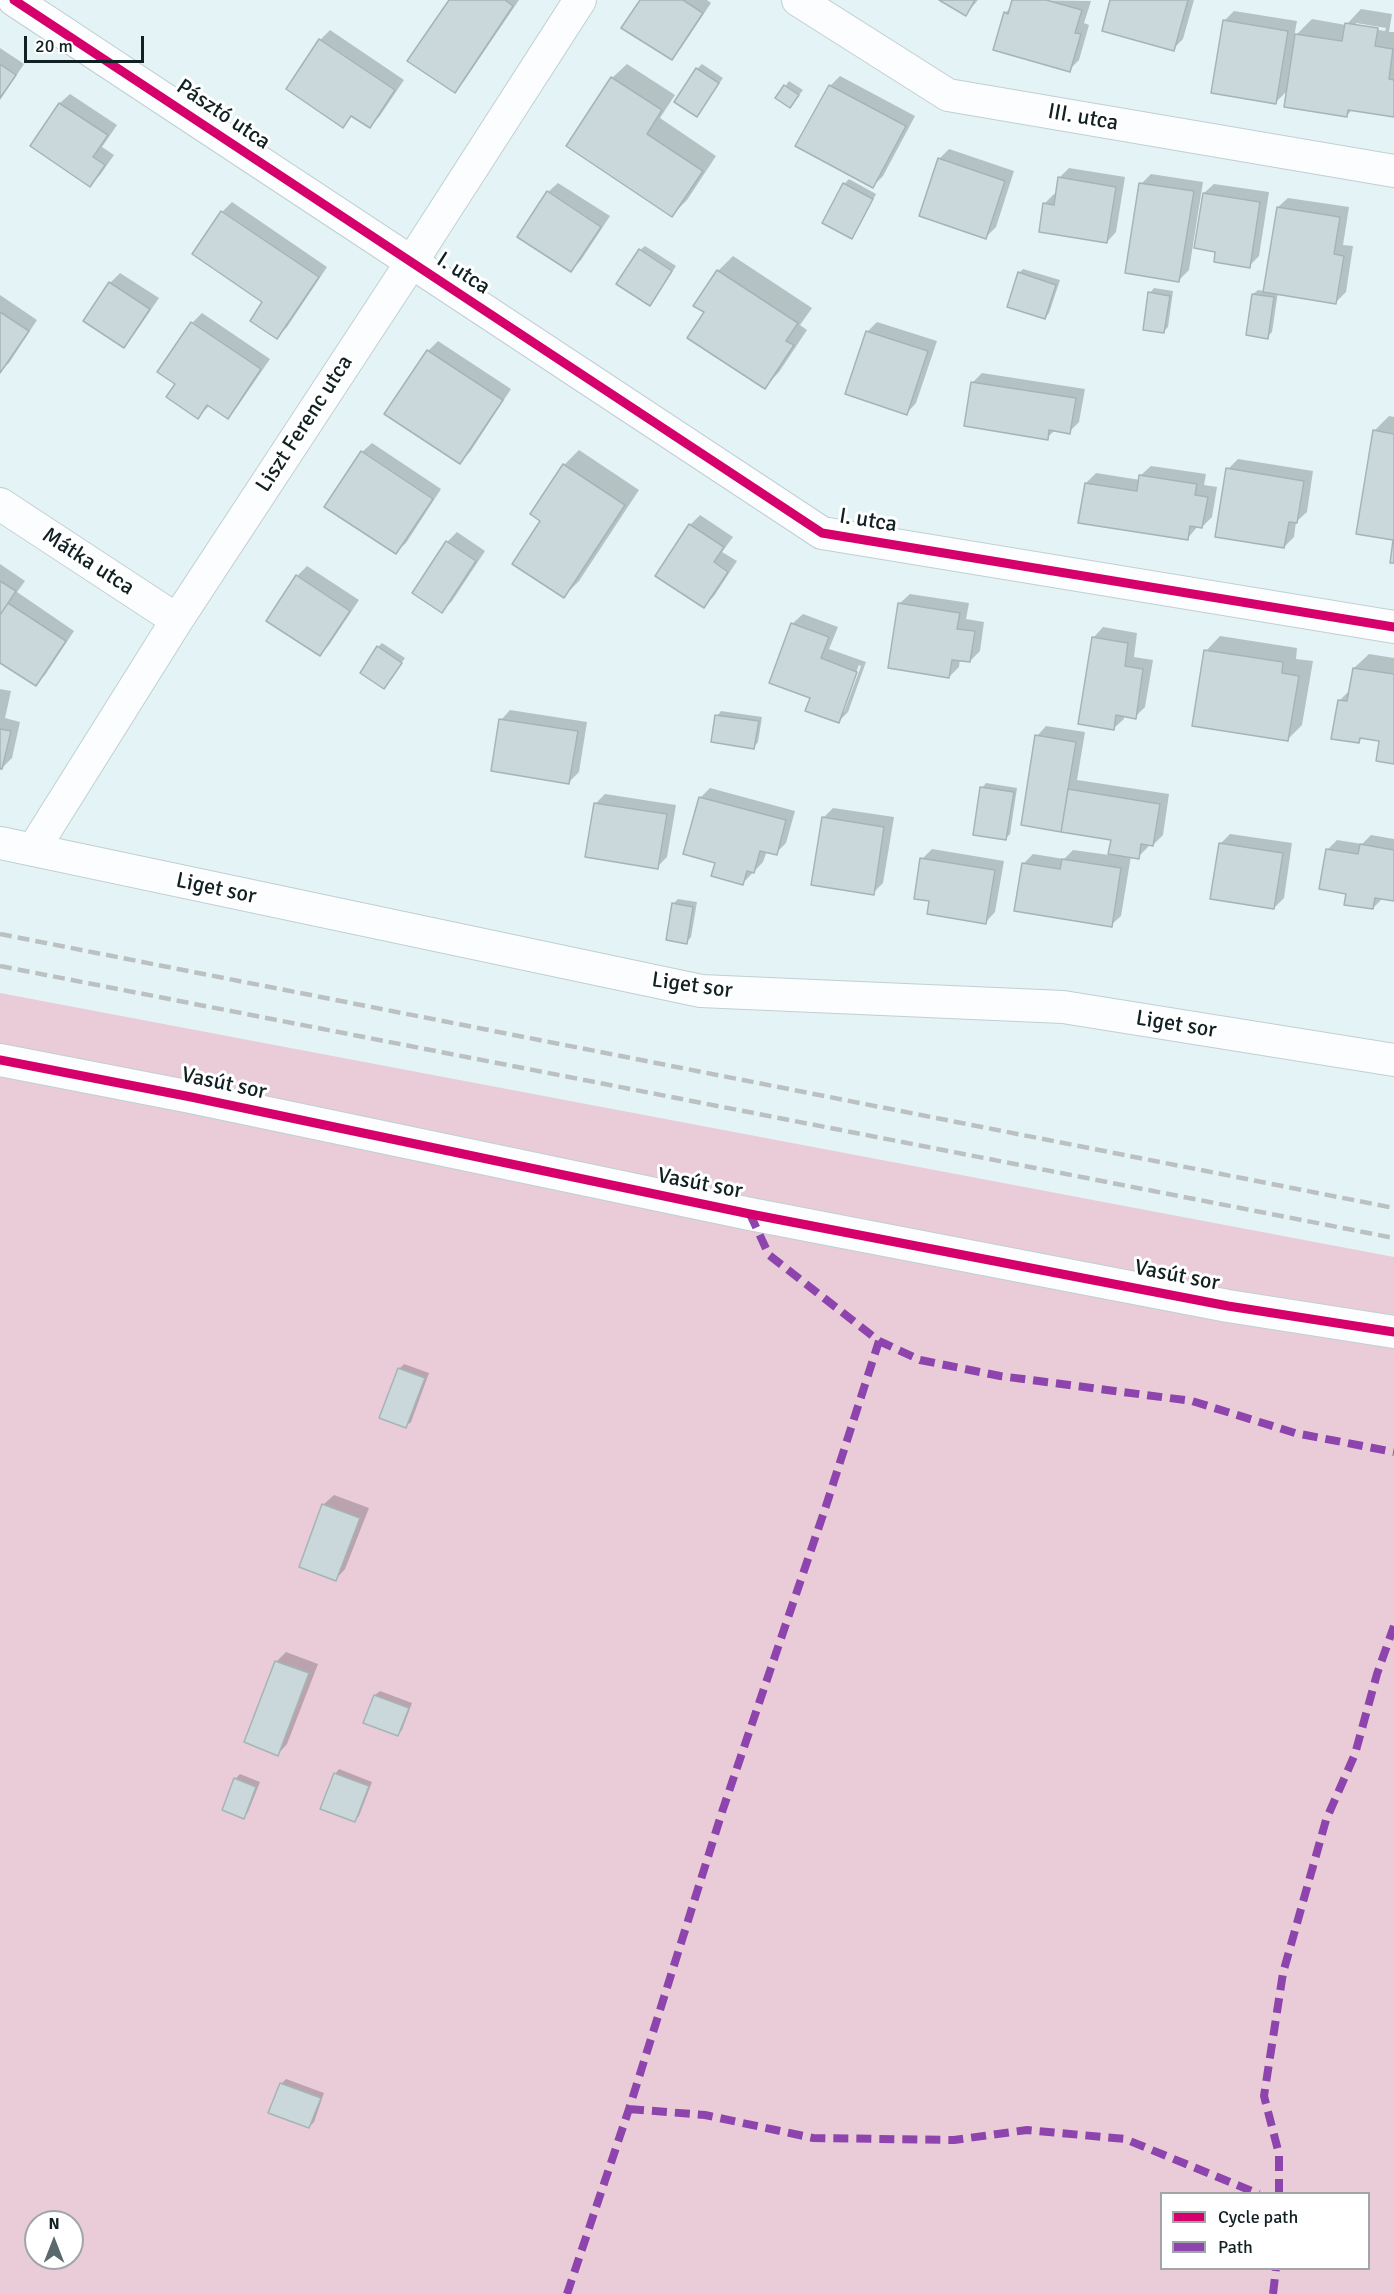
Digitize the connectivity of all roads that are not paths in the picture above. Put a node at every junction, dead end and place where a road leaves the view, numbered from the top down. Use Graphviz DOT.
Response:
graph roads {
  1 [pos="14,0"];
  2 [pos="580,0"];
  3 [pos="798,0"];
  4 [pos="1394,171"];
  5 [pos="411,263"];
  6 [pos="0,504"];
  7 [pos="177,620"];
  8 [pos="1394,627"];
  9 [pos="0,843"];
  10 [pos="33,850"];
  11 [pos="0,1060"];
  12 [pos="1394,1060"];
  13 [pos="1394,1332"];
  1 -- 5 [label="street, Pásztó utca"];
  2 -- 5 [label="street, Liszt Ferenc utca"];
  3 -- 4 [label="street, III. utca"];
  5 -- 7 [label="street, Liszt Ferenc utca"];
  5 -- 8 [label="street, I. utca"];
  6 -- 7 [label="street, Mátka utca"];
  7 -- 10 [label="street, Liszt Ferenc utca"];
  9 -- 10 [label="street, Liget sor"];
  10 -- 12 [label="street, Liget sor"];
  11 -- 13 [label="street, Vasút sor"];
}
